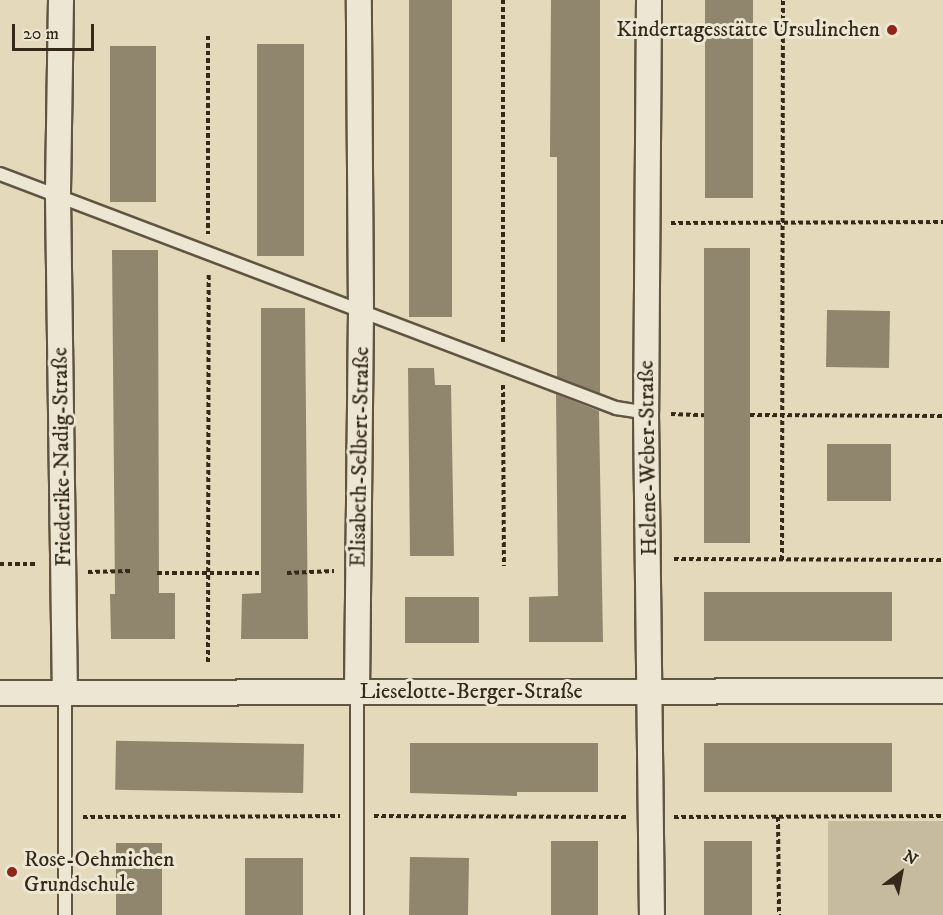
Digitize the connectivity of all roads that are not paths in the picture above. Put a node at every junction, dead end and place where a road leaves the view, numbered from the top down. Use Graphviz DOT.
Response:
graph roads {
  1 [pos="61,0"];
  2 [pos="358,0"];
  3 [pos="648,0"];
  4 [pos="0,174"];
  5 [pos="58,198"];
  6 [pos="361,312"];
  7 [pos="646,413"];
  8 [pos="943,691"];
  9 [pos="651,692"];
  10 [pos="0,693"];
  11 [pos="357,693"];
  12 [pos="65,694"];
  13 [pos="64,915"];
  14 [pos="357,915"];
  15 [pos="652,915"];
  1 -- 5 [label="street, Friederike-Nadig-Straße"];
  2 -- 6 [label="street, Elisabeth-Selbert-Straße"];
  3 -- 7 [label="street, Helene-Weber-Straße"];
  4 -- 5 [label="lane"];
  5 -- 6 [label="lane"];
  5 -- 12 [label="street, Friederike-Nadig-Straße"];
  6 -- 7 [label="lane"];
  6 -- 11 [label="street, Elisabeth-Selbert-Straße"];
  7 -- 9 [label="street, Helene-Weber-Straße"];
  8 -- 9 [label="street, Lieselotte-Berger-Straße"];
  9 -- 11 [label="street, Lieselotte-Berger-Straße"];
  9 -- 15 [label="street, Helene-Weber-Straße"];
  10 -- 12 [label="street, Lieselotte-Berger-Straße"];
  11 -- 12 [label="street, Lieselotte-Berger-Straße"];
  11 -- 14 [label="lane, Elisabeth-Selbert-Straße"];
  12 -- 13 [label="lane, Friederike-Nadig-Straße"];
}
